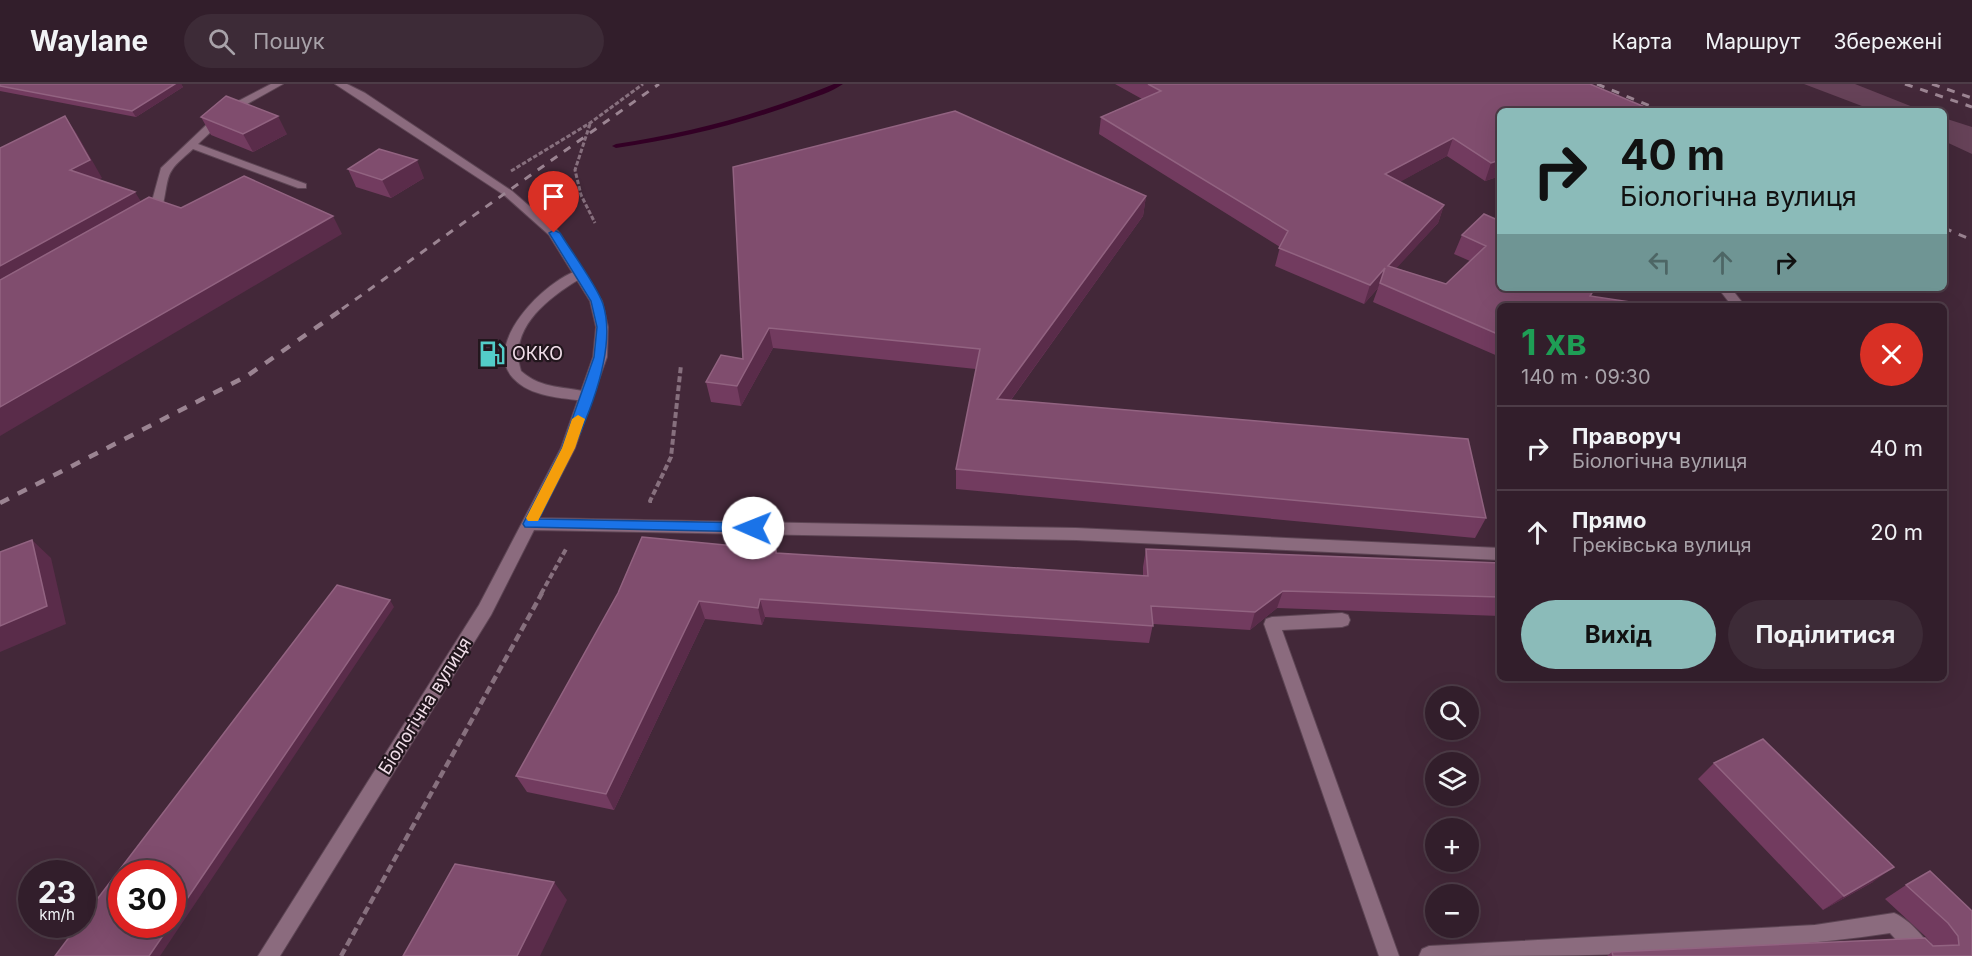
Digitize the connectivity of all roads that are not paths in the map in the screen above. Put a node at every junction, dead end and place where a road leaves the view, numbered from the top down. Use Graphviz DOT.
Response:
graph roads {
  1 [pos="278,84"];
  2 [pos="340,84"];
  3 [pos="191,145"];
  4 [pos="302,186"];
  5 [pos="134,226"];
  6 [pos="579,274"];
  7 [pos="1726,291"];
  8 [pos="1736,303"];
  9 [pos="586,396"];
  10 [pos="530,524"];
  11 [pos="1497,554"];
  12 [pos="1342,620"];
  13 [pos="268,956"];
  14 [pos="1389,956"];
  15 [pos="1430,956"];
  16 [pos="1925,956"];
  1 -- 3 [label="street"];
  2 -- 6 [label="street"];
  3 -- 4 [label="street"];
  3 -- 5 [label="street"];
  6 -- 9 [label="street"];
  6 -- 9 [label="street"];
  7 -- 8 [label="street"];
  9 -- 10 [label="street, Біологічна вулиця"];
  10 -- 11 [label="street"];
  10 -- 13 [label="street, Біологічна вулиця"];
  12 -- 14 [label="street"];
  15 -- 16 [label="street"];
}
